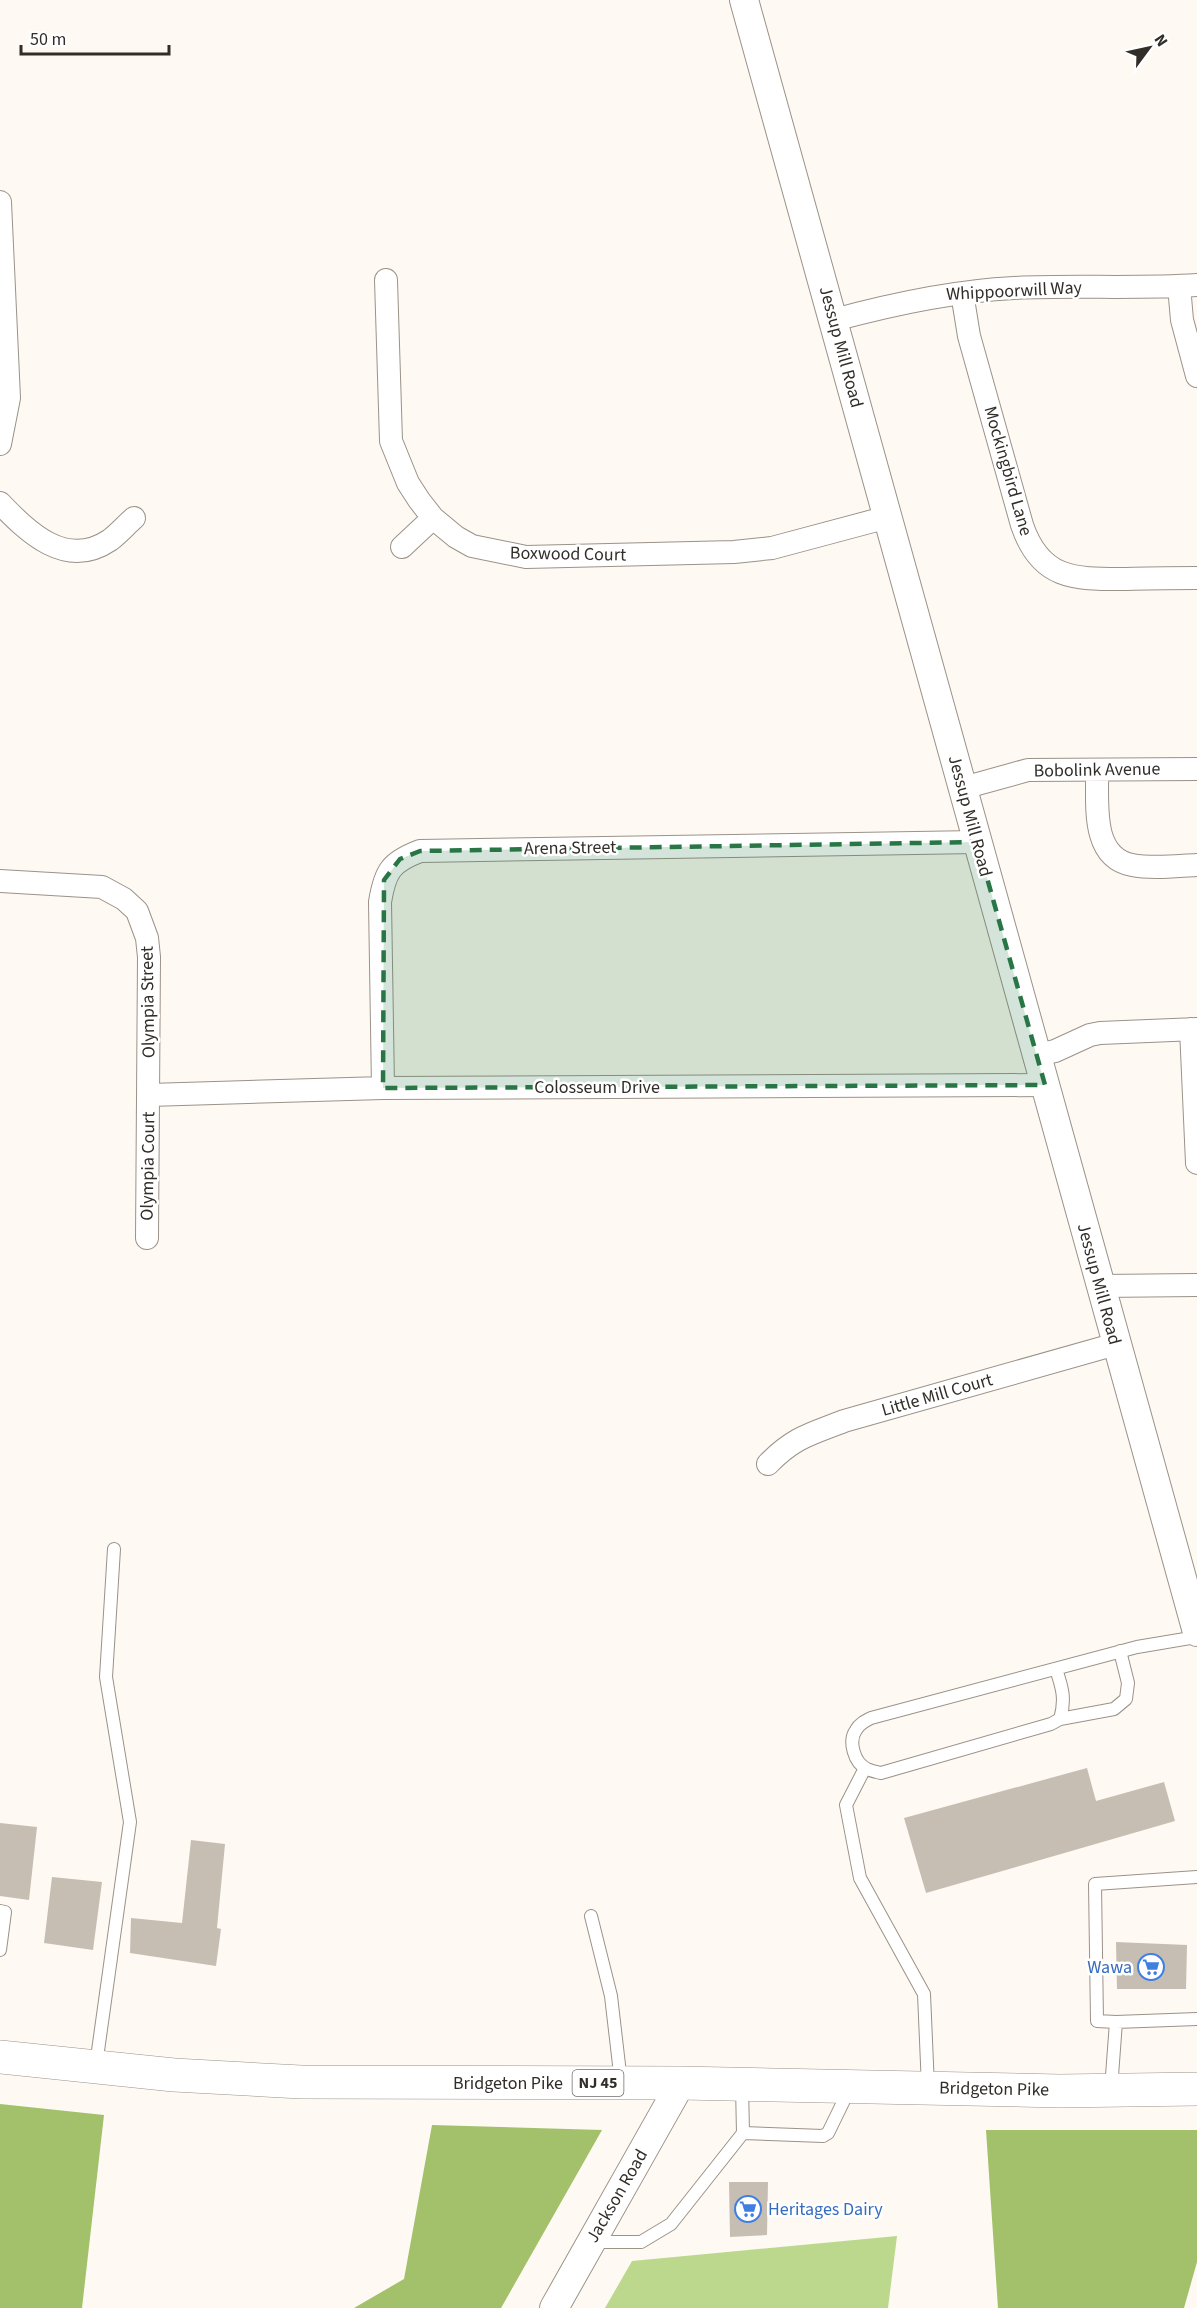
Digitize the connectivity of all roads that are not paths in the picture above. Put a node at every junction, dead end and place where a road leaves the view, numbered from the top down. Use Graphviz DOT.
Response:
graph roads {
  1 [pos="744,0"];
  2 [pos="0,202"];
  3 [pos="386,280"];
  4 [pos="1188,286"];
  5 [pos="962,292"];
  6 [pos="834,320"];
  7 [pos="1197,376"];
  8 [pos="0,444"];
  9 [pos="0,502"];
  10 [pos="888,517"];
  11 [pos="134,518"];
  12 [pos="434,518"];
  13 [pos="402,547"];
  14 [pos="1197,578"];
  15 [pos="1197,769"];
  16 [pos="1097,770"];
  17 [pos="963,788"];
  18 [pos="977,842"];
  19 [pos="1197,866"];
  20 [pos="0,881"];
  21 [pos="1194,1029"];
  22 [pos="1037,1055"];
  23 [pos="1045,1085"];
  24 [pos="383,1088"];
  25 [pos="149,1095"];
  26 [pos="1197,1163"];
  27 [pos="147,1238"];
  28 [pos="1197,1285"];
  29 [pos="1100,1286"];
  30 [pos="1116,1344"];
  31 [pos="768,1464"];
  32 [pos="114,1549"];
  33 [pos="1197,1632"];
  34 [pos="1197,1637"];
  35 [pos="1120,1651"];
  36 [pos="1056,1669"];
  37 [pos="1060,1719"];
  38 [pos="865,1768"];
  39 [pos="1197,1877"];
  40 [pos="0,1911"];
  41 [pos="591,1916"];
  42 [pos="0,1950"];
  43 [pos="1197,2019"];
  44 [pos="1116,2022"];
  45 [pos="0,2057"];
  46 [pos="96,2066"];
  47 [pos="621,2084"];
  48 [pos="681,2084"];
  49 [pos="742,2085"];
  50 [pos="850,2087"];
  51 [pos="928,2088"];
  52 [pos="1197,2089"];
  53 [pos="1111,2090"];
  54 [pos="743,2133"];
  55 [pos="591,2242"];
  56 [pos="554,2308"];
  1 -- 6 [label="street, Jessup Mill Road"];
  2 -- 8 [label="street"];
  3 -- 12 [label="street, Boxwood Court"];
  4 -- 5 [label="street, Whippoorwill Way"];
  4 -- 7 [label="street"];
  5 -- 6 [label="street, Whippoorwill Way"];
  5 -- 14 [label="street, Mockingbird Lane"];
  6 -- 10 [label="street, Jessup Mill Road"];
  9 -- 11 [label="street"];
  10 -- 12 [label="street, Boxwood Court"];
  10 -- 17 [label="street, Jessup Mill Road"];
  12 -- 13 [label="street"];
  15 -- 16 [label="street, Bobolink Avenue"];
  16 -- 17 [label="street, Bobolink Avenue"];
  16 -- 19 [label="street"];
  17 -- 18 [label="street, Jessup Mill Road"];
  18 -- 22 [label="street, Jessup Mill Road"];
  18 -- 24 [label="street, Arena Street"];
  20 -- 25 [label="street, Olympia Street"];
  21 -- 22 [label="street"];
  21 -- 26 [label="street"];
  22 -- 23 [label="street, Jessup Mill Road"];
  23 -- 24 [label="street, Colosseum Drive"];
  23 -- 29 [label="street, Jessup Mill Road"];
  24 -- 25 [label="street, Colosseum Drive"];
  25 -- 27 [label="street, Olympia Court"];
  28 -- 29 [label="street"];
  29 -- 30 [label="street, Jessup Mill Road"];
  30 -- 31 [label="street, Little Mill Court"];
  30 -- 33 [label="street, Jessup Mill Road"];
  32 -- 46 [label="lane"];
  34 -- 35 [label="lane"];
  35 -- 36 [label="lane"];
  35 -- 37 [label="lane"];
  36 -- 37 [label="lane"];
  36 -- 38 [label="lane"];
  37 -- 38 [label="lane"];
  38 -- 51 [label="lane"];
  39 -- 44 [label="lane"];
  40 -- 42 [label="lane"];
  41 -- 47 [label="lane"];
  43 -- 44 [label="lane"];
  44 -- 53 [label="lane"];
  45 -- 46 [label="main road, Bridgeton Pike / NJ 45"];
  46 -- 47 [label="main road, Bridgeton Pike / NJ 45"];
  47 -- 48 [label="main road, Bridgeton Pike / NJ 45"];
  48 -- 49 [label="main road, Bridgeton Pike / NJ 45"];
  48 -- 55 [label="street, Jackson Road"];
  49 -- 50 [label="main road, Bridgeton Pike / NJ 45"];
  49 -- 54 [label="lane"];
  50 -- 51 [label="main road, Bridgeton Pike / NJ 45"];
  50 -- 54 [label="lane"];
  51 -- 53 [label="main road, Bridgeton Pike / NJ 45"];
  52 -- 53 [label="main road, Bridgeton Pike / NJ 45"];
  54 -- 55 [label="lane"];
  55 -- 56 [label="street, Jackson Road"];
}
